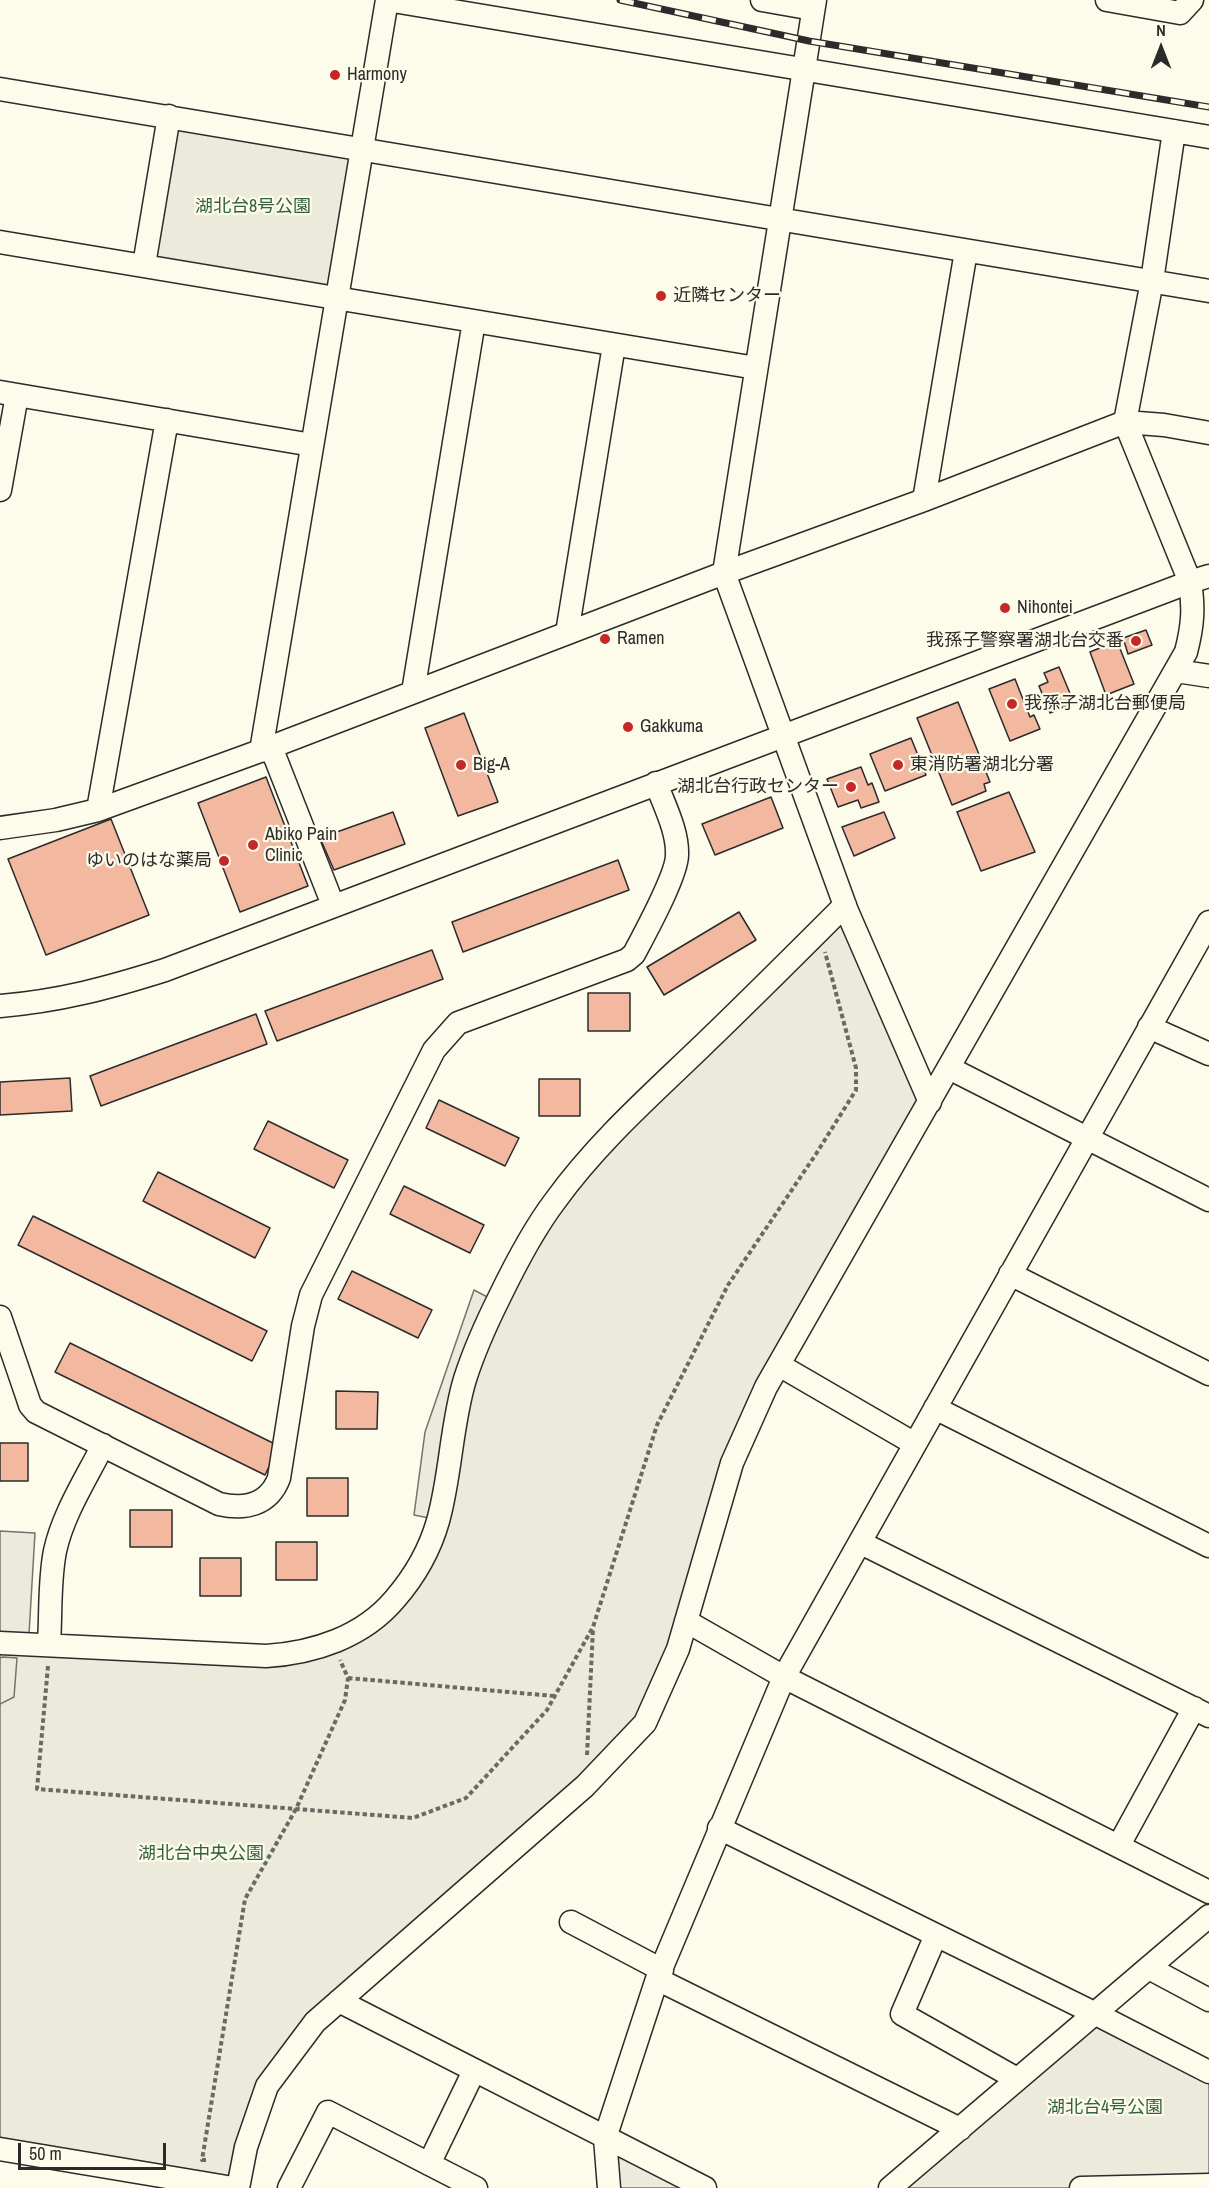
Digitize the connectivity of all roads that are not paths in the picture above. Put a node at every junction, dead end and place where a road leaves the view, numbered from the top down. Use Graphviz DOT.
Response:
graph roads {
  1 [pos="385,0"];
  2 [pos="762,0"];
  3 [pos="1107,0"];
  4 [pos="1192,0"];
  5 [pos="814,4"];
  6 [pos="804,71"];
  7 [pos="0,88"];
  8 [pos="169,117"];
  9 [pos="1174,131"];
  10 [pos="1209,137"];
  11 [pos="362,148"];
  12 [pos="782,218"];
  13 [pos="0,242"];
  14 [pos="966,251"];
  15 [pos="144,266"];
  16 [pos="1152,281"];
  17 [pos="1209,291"];
  18 [pos="335,297"];
  19 [pos="474,321"];
  20 [pos="614,345"];
  21 [pos="756,368"];
  22 [pos="8,394"];
  23 [pos="167,420"];
  24 [pos="1125,422"];
  25 [pos="1209,433"];
  26 [pos="312,445"];
  27 [pos="0,490"];
  28 [pos="924,500"];
  29 [pos="724,573"];
  30 [pos="1200,579"];
  31 [pos="567,633"];
  32 [pos="1176,671"];
  33 [pos="1209,676"];
  34 [pos="413,692"];
  35 [pos="782,737"];
  36 [pos="266,749"];
  37 [pos="656,783"];
  38 [pos="98,810"];
  39 [pos="0,828"];
  40 [pos="333,905"];
  41 [pos="845,905"];
  42 [pos="1209,922"];
  43 [pos="0,1006"];
  44 [pos="1149,1027"];
  45 [pos="1209,1054"];
  46 [pos="950,1068"];
  47 [pos="930,1102"];
  48 [pos="1086,1139"];
  49 [pos="1209,1200"];
  50 [pos="1010,1274"];
  51 [pos="0,1317"];
  52 [pos="778,1365"];
  53 [pos="1209,1374"];
  54 [pos="935,1408"];
  55 [pos="915,1444"];
  56 [pos="103,1445"];
  57 [pos="861,1543"];
  58 [pos="1209,1546"];
  59 [pos="686,1622"];
  60 [pos="0,1643"];
  61 [pos="49,1644"];
  62 [pos="784,1677"];
  63 [pos="1202,1712"];
  64 [pos="719,1828"];
  65 [pos="1119,1845"];
  66 [pos="1209,1892"];
  67 [pos="1209,1916"];
  68 [pos="571,1922"];
  69 [pos="936,1935"];
  70 [pos="1149,1968"];
  71 [pos="659,1974"];
  72 [pos="1209,2000"];
  73 [pos="339,2001"];
  74 [pos="1094,2013"];
  75 [pos="474,2071"];
  76 [pos="1209,2072"];
  77 [pos="1017,2079"];
  78 [pos="960,2130"];
  79 [pos="605,2138"];
  80 [pos="0,2149"];
  81 [pos="429,2164"];
  82 [pos="240,2177"];
  83 [pos="1204,2186"];
  84 [pos="233,2188"];
  85 [pos="289,2188"];
  86 [pos="476,2188"];
  87 [pos="609,2188"];
  88 [pos="705,2188"];
  89 [pos="890,2188"];
  90 [pos="1081,2188"];
  1 -- 6 [label="street"];
  1 -- 11 [label="street"];
  2 -- 5 [label="street"];
  3 -- 4 [label="street"];
  5 -- 6 [label="street"];
  6 -- 9 [label="street"];
  6 -- 12 [label="street"];
  7 -- 8 [label="street"];
  8 -- 11 [label="street"];
  8 -- 15 [label="street"];
  9 -- 10 [label="street"];
  9 -- 16 [label="street"];
  11 -- 12 [label="street"];
  11 -- 18 [label="street"];
  12 -- 14 [label="street"];
  12 -- 21 [label="street"];
  13 -- 15 [label="street"];
  14 -- 16 [label="street"];
  14 -- 28 [label="street"];
  15 -- 18 [label="street"];
  16 -- 17 [label="street"];
  16 -- 24 [label="street"];
  18 -- 19 [label="street"];
  18 -- 26 [label="street"];
  19 -- 20 [label="street"];
  19 -- 34 [label="street"];
  20 -- 21 [label="street"];
  20 -- 31 [label="street"];
  21 -- 29 [label="street"];
  22 -- 23 [label="street"];
  22 -- 27 [label="street"];
  23 -- 26 [label="street"];
  23 -- 38 [label="street"];
  24 -- 25 [label="street"];
  24 -- 28 [label="street"];
  24 -- 30 [label="street"];
  26 -- 36 [label="street"];
  28 -- 29 [label="street"];
  29 -- 31 [label="street"];
  29 -- 35 [label="street"];
  30 -- 32 [label="street"];
  30 -- 35 [label="street"];
  31 -- 34 [label="street"];
  32 -- 33 [label="street"];
  32 -- 46 [label="street"];
  34 -- 36 [label="street"];
  35 -- 37 [label="street"];
  35 -- 41 [label="street"];
  36 -- 38 [label="street"];
  36 -- 40 [label="street"];
  37 -- 40 [label="street"];
  37 -- 56 [label="street"];
  38 -- 39 [label="street"];
  40 -- 43 [label="street"];
  41 -- 47 [label="street"];
  41 -- 61 [label="street"];
  42 -- 44 [label="street"];
  44 -- 45 [label="street"];
  44 -- 48 [label="street"];
  46 -- 47 [label="street"];
  46 -- 48 [label="street"];
  47 -- 52 [label="street"];
  48 -- 49 [label="street"];
  48 -- 50 [label="street"];
  50 -- 53 [label="street"];
  50 -- 54 [label="street"];
  51 -- 56 [label="street"];
  52 -- 55 [label="street"];
  52 -- 59 [label="street"];
  54 -- 55 [label="street"];
  54 -- 58 [label="street"];
  55 -- 57 [label="street"];
  56 -- 61 [label="street"];
  57 -- 62 [label="street"];
  57 -- 63 [label="street"];
  59 -- 62 [label="street"];
  59 -- 73 [label="street"];
  60 -- 61 [label="street"];
  62 -- 64 [label="street"];
  62 -- 65 [label="street"];
  63 -- 65 [label="street"];
  64 -- 69 [label="street"];
  64 -- 71 [label="street"];
  65 -- 66 [label="street"];
  67 -- 70 [label="street"];
  68 -- 71 [label="street"];
  69 -- 74 [label="street"];
  69 -- 77 [label="street"];
  70 -- 72 [label="street"];
  70 -- 74 [label="street"];
  71 -- 78 [label="street"];
  71 -- 79 [label="street"];
  73 -- 75 [label="street"];
  73 -- 82 [label="street"];
  74 -- 76 [label="street"];
  74 -- 77 [label="street"];
  75 -- 79 [label="street"];
  75 -- 81 [label="street"];
  77 -- 78 [label="street"];
  78 -- 89 [label="street"];
  79 -- 87 [label="street"];
  79 -- 88 [label="street"];
  80 -- 84 [label="street"];
  81 -- 85 [label="street"];
  81 -- 86 [label="street"];
  83 -- 90 [label="street"];
}
